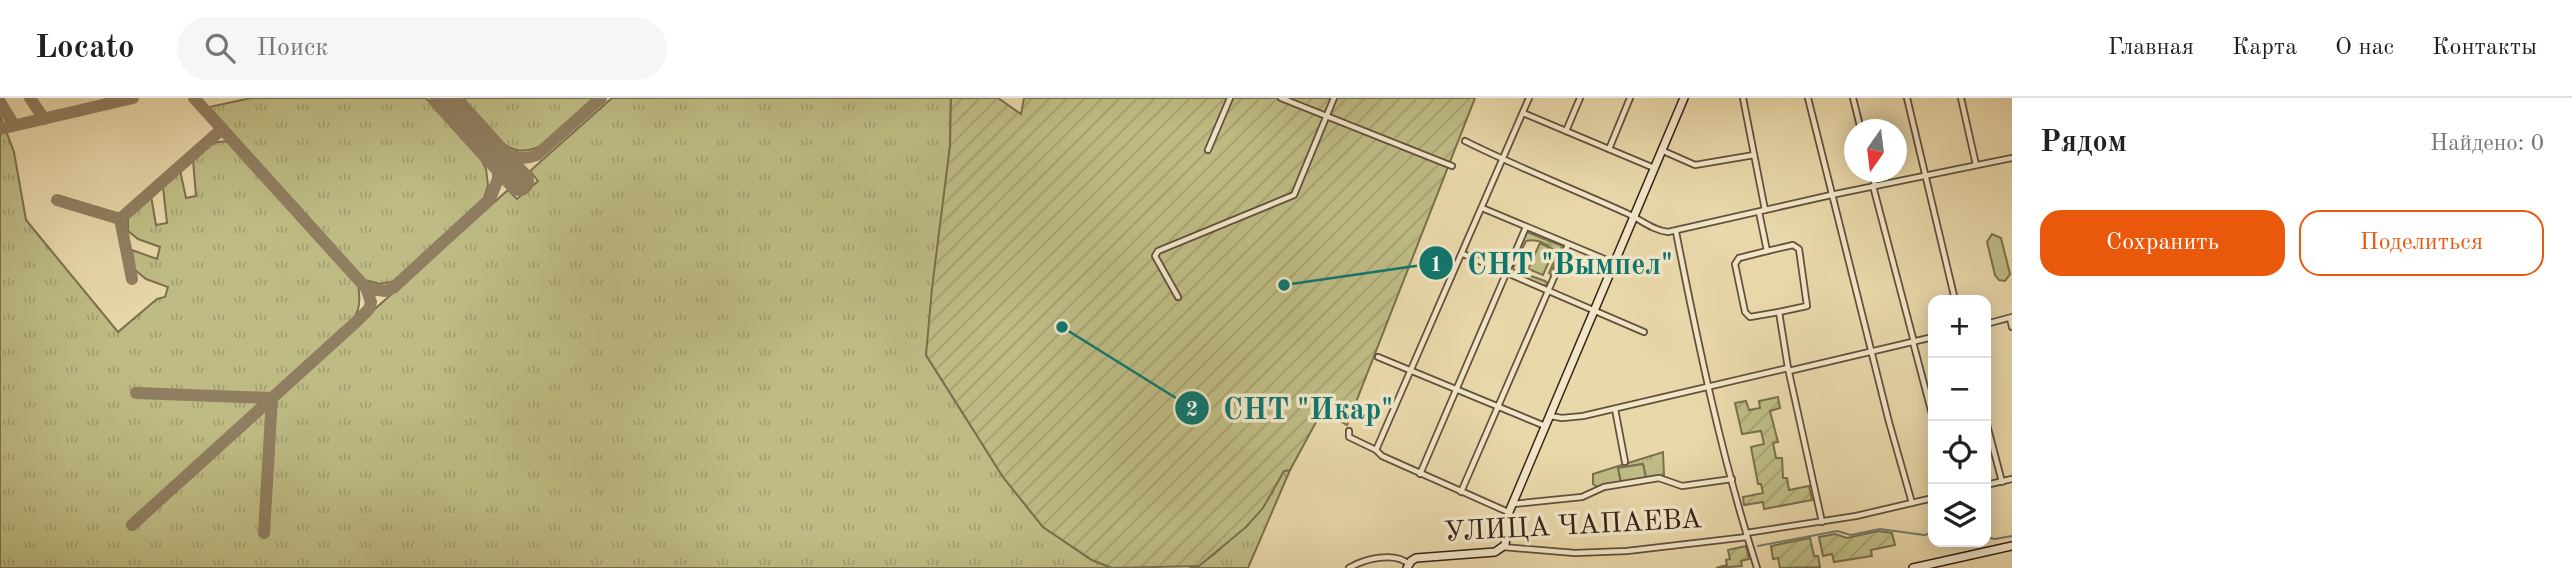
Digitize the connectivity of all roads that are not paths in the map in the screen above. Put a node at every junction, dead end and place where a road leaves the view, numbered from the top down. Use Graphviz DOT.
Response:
graph roads {
  1 [pos="1230,98"];
  2 [pos="1281,98"];
  3 [pos="1334,98"];
  4 [pos="1530,98"];
  5 [pos="1580,98"];
  6 [pos="1630,98"];
  7 [pos="1684,98"];
  8 [pos="1743,98"];
  9 [pos="1808,98"];
  10 [pos="1853,98"];
  11 [pos="1907,98"];
  12 [pos="1961,98"];
  13 [pos="1523,113"];
  14 [pos="1327,116"];
  15 [pos="1858,119"];
  16 [pos="1566,131"];
  17 [pos="1465,141"];
  18 [pos="1609,149"];
  19 [pos="1208,150"];
  20 [pos="1661,150"];
  21 [pos="1754,155"];
  22 [pos="2012,158"];
  23 [pos="1503,160"];
  24 [pos="1452,166"];
  25 [pos="1976,166"];
  26 [pos="1654,168"];
  27 [pos="1926,176"];
  28 [pos="1873,182"];
  29 [pos="1874,186"];
  30 [pos="1831,195"];
  31 [pos="1482,208"];
  32 [pos="1762,211"];
  33 [pos="1634,216"];
  34 [pos="1526,227"];
  35 [pos="1676,232"];
  36 [pos="1567,245"];
  37 [pos="1767,251"];
  38 [pos="1463,254"];
  39 [pos="1614,263"];
  40 [pos="1506,272"];
  41 [pos="1548,290"];
  42 [pos="1954,295"];
  43 [pos="1178,297"];
  44 [pos="1595,310"];
  45 [pos="1779,312"];
  46 [pos="2011,318"];
  47 [pos="1991,323"];
  48 [pos="2012,327"];
  49 [pos="1644,332"];
  50 [pos="1928,338"];
  51 [pos="1914,342"];
  52 [pos="1871,351"];
  53 [pos="1378,357"];
  54 [pos="1789,369"];
  55 [pos="1412,370"];
  56 [pos="1710,387"];
  57 [pos="1456,388"];
  58 [pos="1928,398"];
  59 [pos="1498,406"];
  60 [pos="1615,409"];
  61 [pos="1550,416"];
  62 [pos="1546,426"];
  63 [pos="1349,431"];
  64 [pos="1991,440"];
  65 [pos="1376,450"];
  66 [pos="1625,462"];
  67 [pos="1420,474"];
  68 [pos="1732,479"];
  69 [pos="2012,479"];
  70 [pos="2002,482"];
  71 [pos="1991,484"];
  72 [pos="1461,492"];
  73 [pos="1928,499"];
  74 [pos="1912,503"];
  75 [pos="1513,504"];
  76 [pos="1509,512"];
  77 [pos="1822,522"];
  78 [pos="1746,535"];
  79 [pos="2012,546"];
  80 [pos="1503,547"];
  81 [pos="1408,566"];
  82 [pos="1349,568"];
  83 [pos="1757,568"];
  84 [pos="1913,568"];
  1 -- 19 [label="street"];
  2 -- 14 [label="street"];
  3 -- 14 [label="street"];
  4 -- 13 [label="street"];
  5 -- 16 [label="street"];
  6 -- 18 [label="street"];
  7 -- 20 [label="street"];
  8 -- 21 [label="street"];
  9 -- 30 [label="street"];
  10 -- 15 [label="street"];
  11 -- 27 [label="street"];
  12 -- 25 [label="street"];
  13 -- 16 [label="street"];
  13 -- 23 [label="street"];
  14 -- 24 [label="street"];
  14 -- 43 [label="street"];
  16 -- 18 [label="street"];
  17 -- 23 [label="street"];
  18 -- 26 [label="street"];
  20 -- 21 [label="street"];
  20 -- 26 [label="street"];
  21 -- 32 [label="street"];
  22 -- 25 [label="street"];
  23 -- 31 [label="street"];
  23 -- 33 [label="street"];
  25 -- 27 [label="street"];
  26 -- 33 [label="street"];
  27 -- 29 [label="street"];
  27 -- 42 [label="street"];
  28 -- 29 [label="street"];
  29 -- 30 [label="street"];
  29 -- 51 [label="street"];
  30 -- 32 [label="street"];
  30 -- 52 [label="street"];
  31 -- 34 [label="street"];
  31 -- 38 [label="street"];
  32 -- 35 [label="street"];
  32 -- 37 [label="street"];
  33 -- 35 [label="street"];
  33 -- 39 [label="street"];
  34 -- 36 [label="street"];
  34 -- 40 [label="street"];
  35 -- 56 [label="street"];
  36 -- 39 [label="street"];
  36 -- 41 [label="street"];
  37 -- 45 [label="street"];
  37 -- 45 [label="street"];
  38 -- 40 [label="street"];
  38 -- 55 [label="street"];
  39 -- 44 [label="street"];
  40 -- 41 [label="street"];
  40 -- 57 [label="street"];
  41 -- 44 [label="street"];
  41 -- 59 [label="street"];
  44 -- 49 [label="street"];
  44 -- 61 [label="street"];
  45 -- 54 [label="street"];
  46 -- 47 [label="street"];
  46 -- 48 [label="street"];
  50 -- 51 [label="street"];
  51 -- 52 [label="street"];
  51 -- 58 [label="street"];
  52 -- 54 [label="street"];
  52 -- 74 [label="street"];
  53 -- 55 [label="street"];
  54 -- 56 [label="street"];
  54 -- 77 [label="street"];
  55 -- 57 [label="street"];
  55 -- 65 [label="street"];
  56 -- 60 [label="street"];
  56 -- 68 [label="street"];
  57 -- 59 [label="street"];
  57 -- 67 [label="street"];
  59 -- 62 [label="street"];
  59 -- 72 [label="street"];
  60 -- 61 [label="street"];
  60 -- 66 [label="street"];
  61 -- 62 [label="street"];
  62 -- 75 [label="street"];
  63 -- 65 [label="street"];
  64 -- 70 [label="street"];
  65 -- 67 [label="street"];
  67 -- 72 [label="street"];
  68 -- 75 [label="street"];
  68 -- 78 [label="street"];
  69 -- 70 [label="street"];
  70 -- 71 [label="street"];
  72 -- 76 [label="street"];
  73 -- 74 [label="street, УЛИЦА ЧАПАЕВА"];
  74 -- 77 [label="street, УЛИЦА ЧАПАЕВА"];
  75 -- 76 [label="street"];
  76 -- 80 [label="street"];
  77 -- 78 [label="street, УЛИЦА ЧАПАЕВА"];
  78 -- 80 [label="street, УЛИЦА ЧАПАЕВА"];
  78 -- 83 [label="street"];
  79 -- 84 [label="street"];
  80 -- 81 [label="street, УЛИЦА ЧАПАЕВА"];
  81 -- 82 [label="street"];
}
